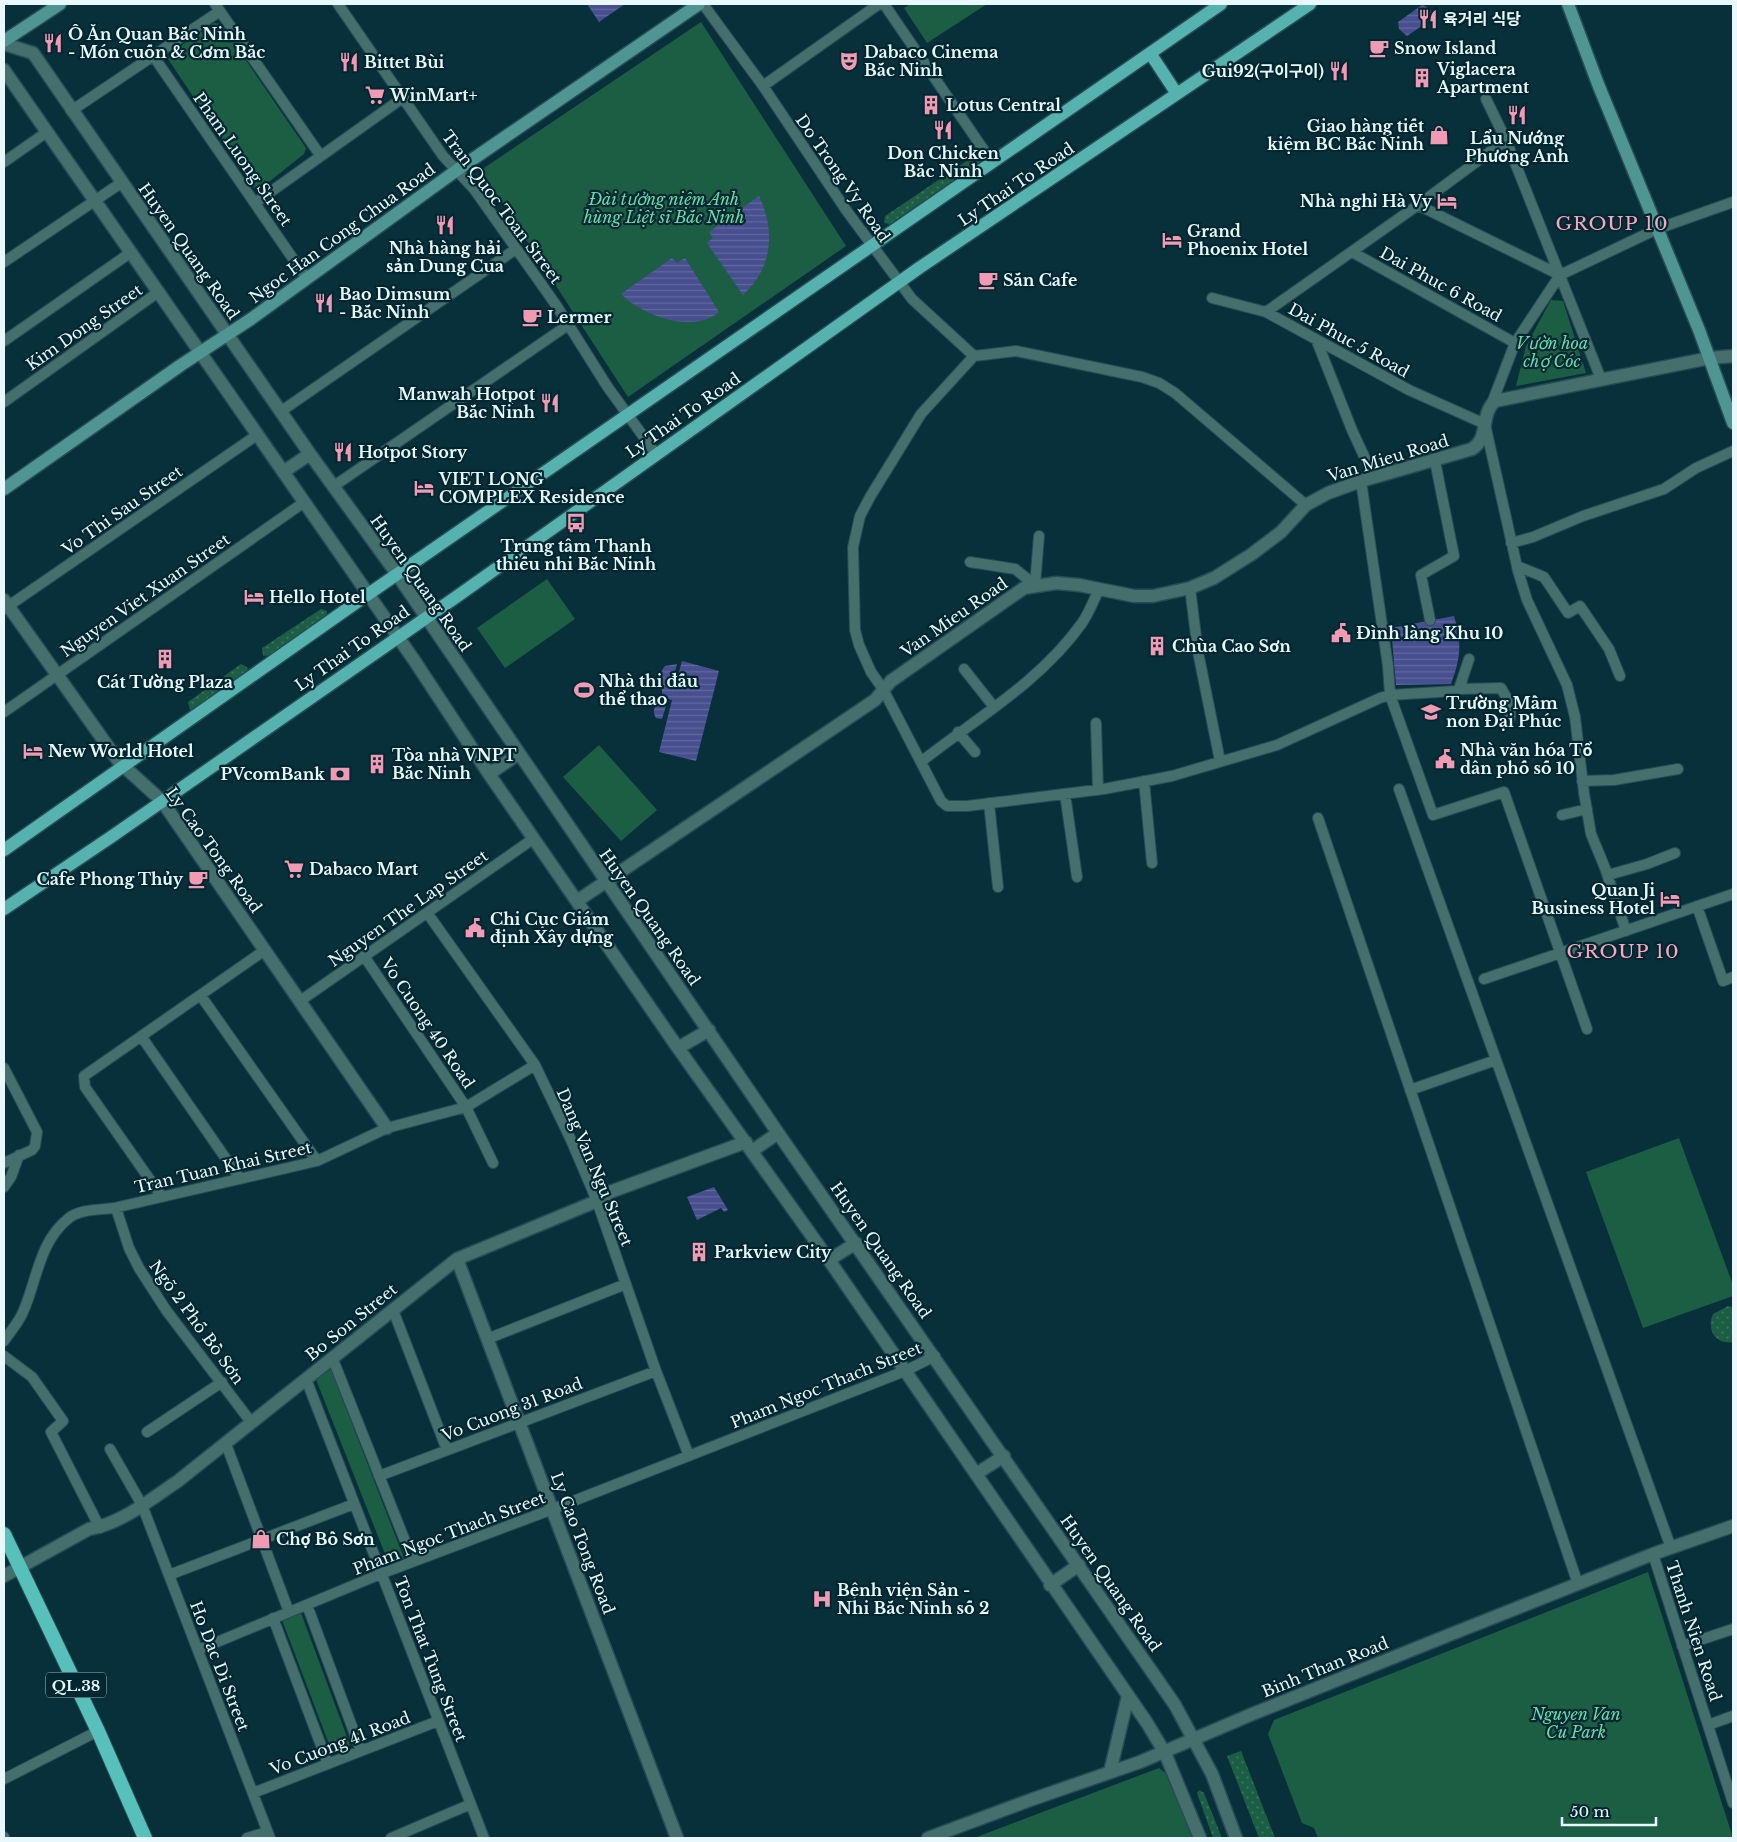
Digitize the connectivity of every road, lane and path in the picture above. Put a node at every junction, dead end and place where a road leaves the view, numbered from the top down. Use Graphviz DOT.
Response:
graph roads {
  1 [pos="60,4"];
  2 [pos="338,4"];
  3 [pos="699,4"];
  4 [pos="703,4"];
  5 [pos="879,4"];
  6 [pos="884,4"];
  7 [pos="1221,4"];
  8 [pos="1310,4"];
  9 [pos="1568,4"];
  10 [pos="217,8"];
  11 [pos="4,42"];
  12 [pos="1150,53"];
  13 [pos="154,57"];
  14 [pos="4,70"];
  15 [pos="763,86"];
  16 [pos="1177,94"];
  17 [pos="404,96"];
  18 [pos="1486,99"];
  19 [pos="71,111"];
  20 [pos="47,132"];
  21 [pos="1506,140"];
  22 [pos="320,155"];
  23 [pos="4,162"];
  24 [pos="992,162"];
  25 [pos="458,170"];
  26 [pos="121,183"];
  27 [pos="94,200"];
  28 [pos="1733,202"];
  29 [pos="255,203"];
  30 [pos="1418,205"];
  31 [pos="1657,229"];
  32 [pos="872,246"];
  33 [pos="516,249"];
  34 [pos="1352,252"];
  35 [pos="130,253"];
  36 [pos="4,262"];
  37 [pos="1560,275"];
  38 [pos="307,279"];
  39 [pos="900,282"];
  40 [pos="157,293"];
  41 [pos="1212,298"];
  42 [pos="1266,312"];
  43 [pos="568,325"];
  44 [pos="229,334"];
  45 [pos="1316,339"];
  46 [pos="4,341"];
  47 [pos="1516,343"];
  48 [pos="200,352"];
  49 [pos="974,356"];
  50 [pos="1733,356"];
  51 [pos="1710,358"];
  52 [pos="1601,379"];
  53 [pos="4,402"];
  54 [pos="1492,403"];
  55 [pos="280,412"];
  56 [pos="628,416"];
  57 [pos="1733,423"];
  58 [pos="1485,424"];
  59 [pos="257,435"];
  60 [pos="1733,451"];
  61 [pos="310,454"];
  62 [pos="656,454"];
  63 [pos="1435,460"];
  64 [pos="283,472"];
  65 [pos="1374,478"];
  66 [pos="1361,481"];
  67 [pos="334,486"];
  68 [pos="4,489"];
  69 [pos="303,503"];
  70 [pos="1306,505"];
  71 [pos="1039,536"];
  72 [pos="1511,543"];
  73 [pos="970,562"];
  74 [pos="1517,566"];
  75 [pos="398,574"];
  76 [pos="1035,585"];
  77 [pos="1100,588"];
  78 [pos="1190,588"];
  79 [pos="367,595"];
  80 [pos="5,605"];
  81 [pos="426,616"];
  82 [pos="1430,620"];
  83 [pos="397,637"];
  84 [pos="1469,659"];
  85 [pos="964,669"];
  86 [pos="58,674"];
  87 [pos="1620,676"];
  88 [pos="883,689"];
  89 [pos="1459,689"];
  90 [pos="1390,695"];
  91 [pos="994,707"];
  92 [pos="4,712"];
  93 [pos="1510,718"];
  94 [pos="1096,723"];
  95 [pos="958,732"];
  96 [pos="974,752"];
  97 [pos="518,754"];
  98 [pos="922,761"];
  99 [pos="1220,761"];
  100 [pos="124,766"];
  101 [pos="1678,769"];
  102 [pos="489,774"];
  103 [pos="1144,781"];
  104 [pos="1582,781"];
  105 [pos="1400,789"];
  106 [pos="1098,790"];
  107 [pos="1065,794"];
  108 [pos="162,801"];
  109 [pos="989,804"];
  110 [pos="1586,809"];
  111 [pos="1562,815"];
  112 [pos="1318,818"];
  113 [pos="533,838"];
  114 [pos="4,850"];
  115 [pos="1675,853"];
  116 [pos="1152,862"];
  117 [pos="1608,875"];
  118 [pos="1077,877"];
  119 [pos="606,881"];
  120 [pos="998,887"];
  121 [pos="1733,894"];
  122 [pos="577,901"];
  123 [pos="1697,906"];
  124 [pos="4,909"];
  125 [pos="428,914"];
  126 [pos="1626,931"];
  127 [pos="265,950"];
  128 [pos="1559,954"];
  129 [pos="364,956"];
  130 [pos="1733,977"];
  131 [pos="1484,979"];
  132 [pos="201,996"];
  133 [pos="300,1001"];
  134 [pos="1587,1029"];
  135 [pos="709,1030"];
  136 [pos="141,1036"];
  137 [pos="678,1048"];
  138 [pos="1496,1060"];
  139 [pos="535,1065"];
  140 [pos="4,1068"];
  141 [pos="1410,1090"];
  142 [pos="466,1106"];
  143 [pos="387,1128"];
  144 [pos="778,1133"];
  145 [pos="749,1146"];
  146 [pos="19,1156"];
  147 [pos="317,1161"];
  148 [pos="4,1162"];
  149 [pos="492,1163"];
  150 [pos="240,1180"];
  151 [pos="4,1187"];
  152 [pos="162,1197"];
  153 [pos="596,1201"];
  154 [pos="116,1208"];
  155 [pos="856,1243"];
  156 [pos="456,1259"];
  157 [pos="829,1260"];
  158 [pos="626,1284"];
  159 [pos="393,1310"];
  160 [pos="488,1340"];
  161 [pos="4,1341"];
  162 [pos="4,1356"];
  163 [pos="935,1356"];
  164 [pos="332,1357"];
  165 [pos="656,1371"];
  166 [pos="905,1371"];
  167 [pos="306,1379"];
  168 [pos="222,1382"];
  169 [pos="251,1422"];
  170 [pos="520,1422"];
  171 [pos="147,1432"];
  172 [pos="226,1444"];
  173 [pos="110,1449"];
  174 [pos="447,1450"];
  175 [pos="689,1456"];
  176 [pos="1004,1456"];
  177 [pos="976,1474"];
  178 [pos="379,1476"];
  179 [pos="354,1504"];
  180 [pos="142,1505"];
  181 [pos="553,1509"];
  182 [pos="1733,1526"];
  183 [pos="100,1528"];
  184 [pos="4,1534"];
  185 [pos="262,1540"];
  186 [pos="1671,1548"];
  187 [pos="1653,1554"];
  188 [pos="412,1561"];
  189 [pos="1079,1565"];
  190 [pos="19,1567"];
  191 [pos="383,1573"];
  192 [pos="169,1575"];
  193 [pos="4,1576"];
  194 [pos="1578,1584"];
  195 [pos="1050,1585"];
  196 [pos="307,1605"];
  197 [pos="289,1612"];
  198 [pos="274,1618"];
  199 [pos="1733,1629"];
  200 [pos="1682,1646"];
  201 [pos="198,1650"];
  202 [pos="1128,1696"];
  203 [pos="1733,1716"];
  204 [pos="438,1721"];
  205 [pos="1708,1725"];
  206 [pos="98,1731"];
  207 [pos="1195,1739"];
  208 [pos="361,1751"];
  209 [pos="1165,1753"];
  210 [pos="328,1764"];
  211 [pos="1110,1772"];
  212 [pos="4,1779"];
  213 [pos="253,1793"];
  214 [pos="1733,1800"];
  215 [pos="471,1804"];
  216 [pos="269,1835"];
  217 [pos="396,1837"];
  218 [pos="145,1838"];
  219 [pos="247,1838"];
  220 [pos="484,1838"];
  221 [pos="677,1838"];
  222 [pos="928,1838"];
  223 [pos="1200,1838"];
  224 [pos="1236,1838"];
  1 -- 11 [label="main road"];
  2 -- 17 [label="street, Tran Quoc Toan Street"];
  3 -- 25 [label="main road, Ngoc Han Cong Chua Road"];
  4 -- 15 [label="street, Do Trong Vy Road"];
  5 -- 15 [label="street"];
  6 -- 24 [label="street"];
  7 -- 12 [label="main road, Ly Thai To Road"];
  8 -- 16 [label="main road, Ly Thai To Road"];
  9 -- 31 [label="main road"];
  10 -- 13 [label="street"];
  10 -- 22 [label="street"];
  11 -- 19 [label="street, Huyen Quang Road"];
  12 -- 16 [label="main road"];
  12 -- 24 [label="main road, Ly Thai To Road"];
  13 -- 19 [label="street"];
  13 -- 29 [label="street, Pham Luong Street"];
  14 -- 20 [label="street"];
  15 -- 32 [label="street, Do Trong Vy Road"];
  16 -- 39 [label="main road, Ly Thai To Road"];
  17 -- 22 [label="street"];
  17 -- 25 [label="street, Tran Quoc Toan Street"];
  18 -- 21 [label="street"];
  19 -- 26 [label="street, Huyen Quang Road"];
  20 -- 23 [label="street"];
  20 -- 27 [label="street"];
  21 -- 30 [label="street, Dai Phuc 5 Road"];
  21 -- 37 [label="street"];
  22 -- 29 [label="street"];
  24 -- 32 [label="main road, Ly Thai To Road"];
  25 -- 33 [label="street, Tran Quoc Toan Street"];
  25 -- 38 [label="main road, Ngoc Han Cong Chua Road"];
  26 -- 27 [label="street"];
  26 -- 44 [label="street, Huyen Quang Road"];
  27 -- 35 [label="street"];
  27 -- 36 [label="street"];
  28 -- 31 [label="street"];
  29 -- 38 [label="street, Pham Luong Street"];
  30 -- 34 [label="street, Dai Phuc 5 Road"];
  30 -- 37 [label="street"];
  31 -- 37 [label="street"];
  31 -- 51 [label="main road"];
  32 -- 39 [label="street, Do Trong Vy Road"];
  32 -- 56 [label="main road, Ly Thai To Road"];
  33 -- 43 [label="street, Tran Quoc Toan Street"];
  33 -- 55 [label="street"];
  34 -- 42 [label="street, Dai Phuc 5 Road"];
  34 -- 47 [label="street, Dai Phuc 6 Road"];
  35 -- 40 [label="street"];
  35 -- 46 [label="street"];
  37 -- 47 [label="street"];
  37 -- 52 [label="street"];
  38 -- 44 [label="main road, Ngoc Han Cong Chua Road"];
  39 -- 49 [label="street, Do Trong Vy Road"];
  39 -- 62 [label="main road, Ly Thai To Road"];
  40 -- 48 [label="street"];
  40 -- 53 [label="street, Kim Dong Street"];
  41 -- 42 [label="street"];
  42 -- 45 [label="street, Dai Phuc 5 Road"];
  43 -- 56 [label="street, Tran Quoc Toan Street"];
  43 -- 67 [label="street"];
  44 -- 48 [label="main road, Ngoc Han Cong Chua Road"];
  44 -- 55 [label="street, Huyen Quang Road"];
  45 -- 58 [label="street, Dai Phuc 5 Road"];
  45 -- 65 [label="street"];
  47 -- 54 [label="street"];
  48 -- 59 [label="street"];
  48 -- 68 [label="main road, Ngoc Han Cong Chua Road"];
  49 -- 70 [label="street"];
  49 -- 88 [label="street"];
  50 -- 51 [label="street"];
  51 -- 52 [label="street"];
  51 -- 57 [label="main road"];
  52 -- 54 [label="street"];
  54 -- 58 [label="street, Van Mieu Road"];
  55 -- 61 [label="street, Huyen Quang Road"];
  56 -- 62 [label="street, Tran Quoc Toan Street"];
  56 -- 75 [label="main road, Ly Thai To Road"];
  58 -- 63 [label="street, Van Mieu Road"];
  58 -- 72 [label="street"];
  59 -- 64 [label="street"];
  59 -- 80 [label="street, Vo Thi Sau Street"];
  60 -- 72 [label="street"];
  61 -- 64 [label="street"];
  61 -- 67 [label="street, Huyen Quang Road"];
  62 -- 81 [label="main road, Ly Thai To Road"];
  63 -- 65 [label="street, Van Mieu Road"];
  63 -- 82 [label="street"];
  64 -- 69 [label="street"];
  65 -- 66 [label="street, Van Mieu Road"];
  66 -- 70 [label="street, Van Mieu Road"];
  66 -- 90 [label="street"];
  67 -- 75 [label="street, Huyen Quang Road"];
  69 -- 79 [label="street"];
  69 -- 86 [label="street, Nguyen Viet Xuan Street"];
  70 -- 78 [label="street, Van Mieu Road"];
  71 -- 76 [label="street"];
  72 -- 74 [label="street"];
  73 -- 76 [label="street"];
  74 -- 87 [label="street"];
  74 -- 104 [label="street"];
  75 -- 79 [label="main road, Ly Thai To Road"];
  75 -- 81 [label="street, Huyen Quang Road"];
  76 -- 77 [label="street, Van Mieu Road"];
  76 -- 88 [label="street, Van Mieu Road"];
  77 -- 78 [label="street, Van Mieu Road"];
  77 -- 91 [label="street"];
  78 -- 99 [label="street"];
  79 -- 83 [label="street"];
  79 -- 100 [label="main road, Ly Thai To Road"];
  80 -- 86 [label="street, Ly Cao Tong Road"];
  81 -- 83 [label="main road, Ly Thai To Road"];
  81 -- 97 [label="street, Huyen Quang Road"];
  83 -- 102 [label="street"];
  83 -- 108 [label="main road, Ly Thai To Road"];
  84 -- 89 [label="street"];
  85 -- 91 [label="street"];
  86 -- 92 [label="street, Nguyen Viet Xuan Street"];
  86 -- 100 [label="street, Ly Cao Tong Road"];
  88 -- 98 [label="street"];
  88 -- 119 [label="street, Van Mieu Road"];
  89 -- 90 [label="street"];
  89 -- 93 [label="street"];
  90 -- 99 [label="street"];
  90 -- 128 [label="street"];
  91 -- 95 [label="street"];
  94 -- 106 [label="street"];
  95 -- 96 [label="street"];
  95 -- 98 [label="street"];
  97 -- 102 [label="street"];
  97 -- 119 [label="street, Huyen Quang Road"];
  98 -- 109 [label="street"];
  99 -- 103 [label="street"];
  100 -- 108 [label="street, Ly Cao Tong Road"];
  100 -- 114 [label="main road, Ly Thai To Road"];
  101 -- 104 [label="street"];
  102 -- 113 [label="street"];
  103 -- 106 [label="street"];
  103 -- 116 [label="street"];
  104 -- 110 [label="street"];
  105 -- 138 [label="street"];
  106 -- 107 [label="street"];
  107 -- 109 [label="street"];
  107 -- 118 [label="street"];
  108 -- 124 [label="main road, Ly Thai To Road"];
  108 -- 127 [label="street, Ly Cao Tong Road"];
  109 -- 120 [label="street"];
  110 -- 111 [label="street"];
  110 -- 117 [label="street"];
  112 -- 141 [label="street"];
  113 -- 122 [label="street"];
  113 -- 125 [label="street, Nguyen The Lap Street"];
  115 -- 117 [label="street"];
  117 -- 126 [label="street"];
  119 -- 122 [label="street, Van Mieu Road"];
  119 -- 135 [label="street, Huyen Quang Road"];
  121 -- 123 [label="street"];
  122 -- 137 [label="street"];
  123 -- 126 [label="street"];
  123 -- 130 [label="street"];
  125 -- 129 [label="street, Nguyen The Lap Street"];
  125 -- 139 [label="street, Dang Van Ngu Street"];
  126 -- 128 [label="street"];
  127 -- 132 [label="street"];
  127 -- 133 [label="street, Ly Cao Tong Road"];
  128 -- 131 [label="street"];
  128 -- 134 [label="street"];
  129 -- 133 [label="street, Nguyen The Lap Street"];
  129 -- 142 [label="street, Vo Cuong 40 Road"];
  132 -- 136 [label="street"];
  132 -- 147 [label="street"];
  133 -- 143 [label="street, Ly Cao Tong Road"];
  135 -- 137 [label="street"];
  135 -- 144 [label="street, Huyen Quang Road"];
  136 -- 150 [label="street"];
  136 -- 152 [label="street"];
  137 -- 145 [label="street"];
  138 -- 141 [label="street"];
  138 -- 186 [label="street"];
  139 -- 142 [label="street, Tran Tuan Khai Street"];
  139 -- 153 [label="street, Dang Van Ngu Street"];
  140 -- 146 [label="street"];
  141 -- 194 [label="street"];
  142 -- 143 [label="street, Tran Tuan Khai Street"];
  142 -- 149 [label="street, Vo Cuong 40 Road"];
  143 -- 147 [label="street, Tran Tuan Khai Street"];
  144 -- 145 [label="street, Bo Son Street"];
  144 -- 155 [label="street, Huyen Quang Road"];
  145 -- 153 [label="street, Bo Son Street"];
  145 -- 157 [label="street"];
  146 -- 148 [label="street"];
  146 -- 151 [label="street"];
  147 -- 150 [label="street, Tran Tuan Khai Street"];
  150 -- 152 [label="street, Tran Tuan Khai Street"];
  152 -- 154 [label="street, Tran Tuan Khai Street"];
  153 -- 156 [label="street, Bo Son Street"];
  153 -- 158 [label="street, Dang Van Ngu Street"];
  154 -- 161 [label="street, Tran Tuan Khai Street"];
  154 -- 168 [label="street, Ngõ 2 Phố Bồ Sơn"];
  155 -- 157 [label="street"];
  155 -- 163 [label="street, Huyen Quang Road"];
  156 -- 159 [label="street, Bo Son Street"];
  156 -- 160 [label="street, Ly Cao Tong Road"];
  157 -- 166 [label="street"];
  158 -- 160 [label="street"];
  158 -- 165 [label="street, Dang Van Ngu Street"];
  159 -- 164 [label="street, Bo Son Street"];
  159 -- 174 [label="street"];
  160 -- 170 [label="street, Ly Cao Tong Road"];
  162 -- 183 [label="street"];
  163 -- 166 [label="street, Pham Ngoc Thach Street"];
  163 -- 176 [label="street, Huyen Quang Road"];
  164 -- 167 [label="street, Bo Son Street"];
  164 -- 178 [label="street"];
  165 -- 170 [label="street, Vo Cuong 31 Road"];
  165 -- 175 [label="street, Dang Van Ngu Street"];
  166 -- 175 [label="street, Pham Ngoc Thach Street"];
  166 -- 177 [label="street"];
  167 -- 169 [label="street, Bo Son Street"];
  167 -- 179 [label="street, Ton That Tung Street"];
  168 -- 169 [label="street, Ngõ 2 Phố Bồ Sơn"];
  168 -- 171 [label="street"];
  169 -- 172 [label="street, Bo Son Street"];
  170 -- 174 [label="street, Vo Cuong 31 Road"];
  170 -- 181 [label="street, Ly Cao Tong Road"];
  172 -- 180 [label="street, Bo Son Street"];
  172 -- 185 [label="street"];
  173 -- 180 [label="street, Ho Dac Di Street"];
  174 -- 178 [label="street, Vo Cuong 31 Road"];
  175 -- 181 [label="street, Pham Ngoc Thach Street"];
  176 -- 177 [label="street"];
  176 -- 189 [label="street, Huyen Quang Road"];
  177 -- 195 [label="street"];
  178 -- 188 [label="street"];
  179 -- 185 [label="street"];
  179 -- 191 [label="street, Ton That Tung Street"];
  180 -- 183 [label="street, Bo Son Street"];
  180 -- 192 [label="street, Ho Dac Di Street"];
  181 -- 188 [label="street, Pham Ngoc Thach Street"];
  181 -- 221 [label="street, Ly Cao Tong Road"];
  182 -- 186 [label="street, Binh Than Road"];
  183 -- 190 [label="street, Bo Son Street"];
  184 -- 190 [label="highway, QL.38"];
  185 -- 192 [label="street"];
  185 -- 197 [label="street"];
  186 -- 187 [label="street, Binh Than Road"];
  187 -- 194 [label="street, Binh Than Road"];
  187 -- 200 [label="street, Thanh Nien Road"];
  188 -- 191 [label="street, Pham Ngoc Thach Street"];
  189 -- 195 [label="street"];
  189 -- 207 [label="street, Huyen Quang Road"];
  190 -- 193 [label="street, Bo Son Street"];
  190 -- 206 [label="highway, QL.38"];
  191 -- 196 [label="street, Pham Ngoc Thach Street"];
  191 -- 204 [label="street, Ton That Tung Street"];
  192 -- 201 [label="street, Ho Dac Di Street"];
  194 -- 207 [label="street, Binh Than Road"];
  195 -- 202 [label="street"];
  196 -- 197 [label="street, Pham Ngoc Thach Street"];
  196 -- 208 [label="street"];
  197 -- 198 [label="street, Pham Ngoc Thach Street"];
  198 -- 201 [label="street, Pham Ngoc Thach Street"];
  198 -- 210 [label="street"];
  199 -- 200 [label="street"];
  200 -- 205 [label="street, Thanh Nien Road"];
  201 -- 213 [label="street, Ho Dac Di Street"];
  202 -- 209 [label="street"];
  202 -- 211 [label="street"];
  203 -- 205 [label="street"];
  204 -- 208 [label="street, Vo Cuong 41 Road"];
  204 -- 215 [label="street, Ton That Tung Street"];
  205 -- 214 [label="street, Thanh Nien Road"];
  206 -- 212 [label="street"];
  206 -- 218 [label="highway, QL.38"];
  207 -- 209 [label="street, Binh Than Road"];
  207 -- 224 [label="street, Huyen Quang Road"];
  208 -- 210 [label="street, Vo Cuong 41 Road"];
  209 -- 211 [label="street, Binh Than Road"];
  209 -- 223 [label="street"];
  210 -- 213 [label="street, Vo Cuong 41 Road"];
  211 -- 222 [label="street, Binh Than Road"];
  213 -- 216 [label="street, Ho Dac Di Street"];
  215 -- 217 [label="street"];
  215 -- 220 [label="street, Ton That Tung Street"];
  216 -- 219 [label="street"];
}
